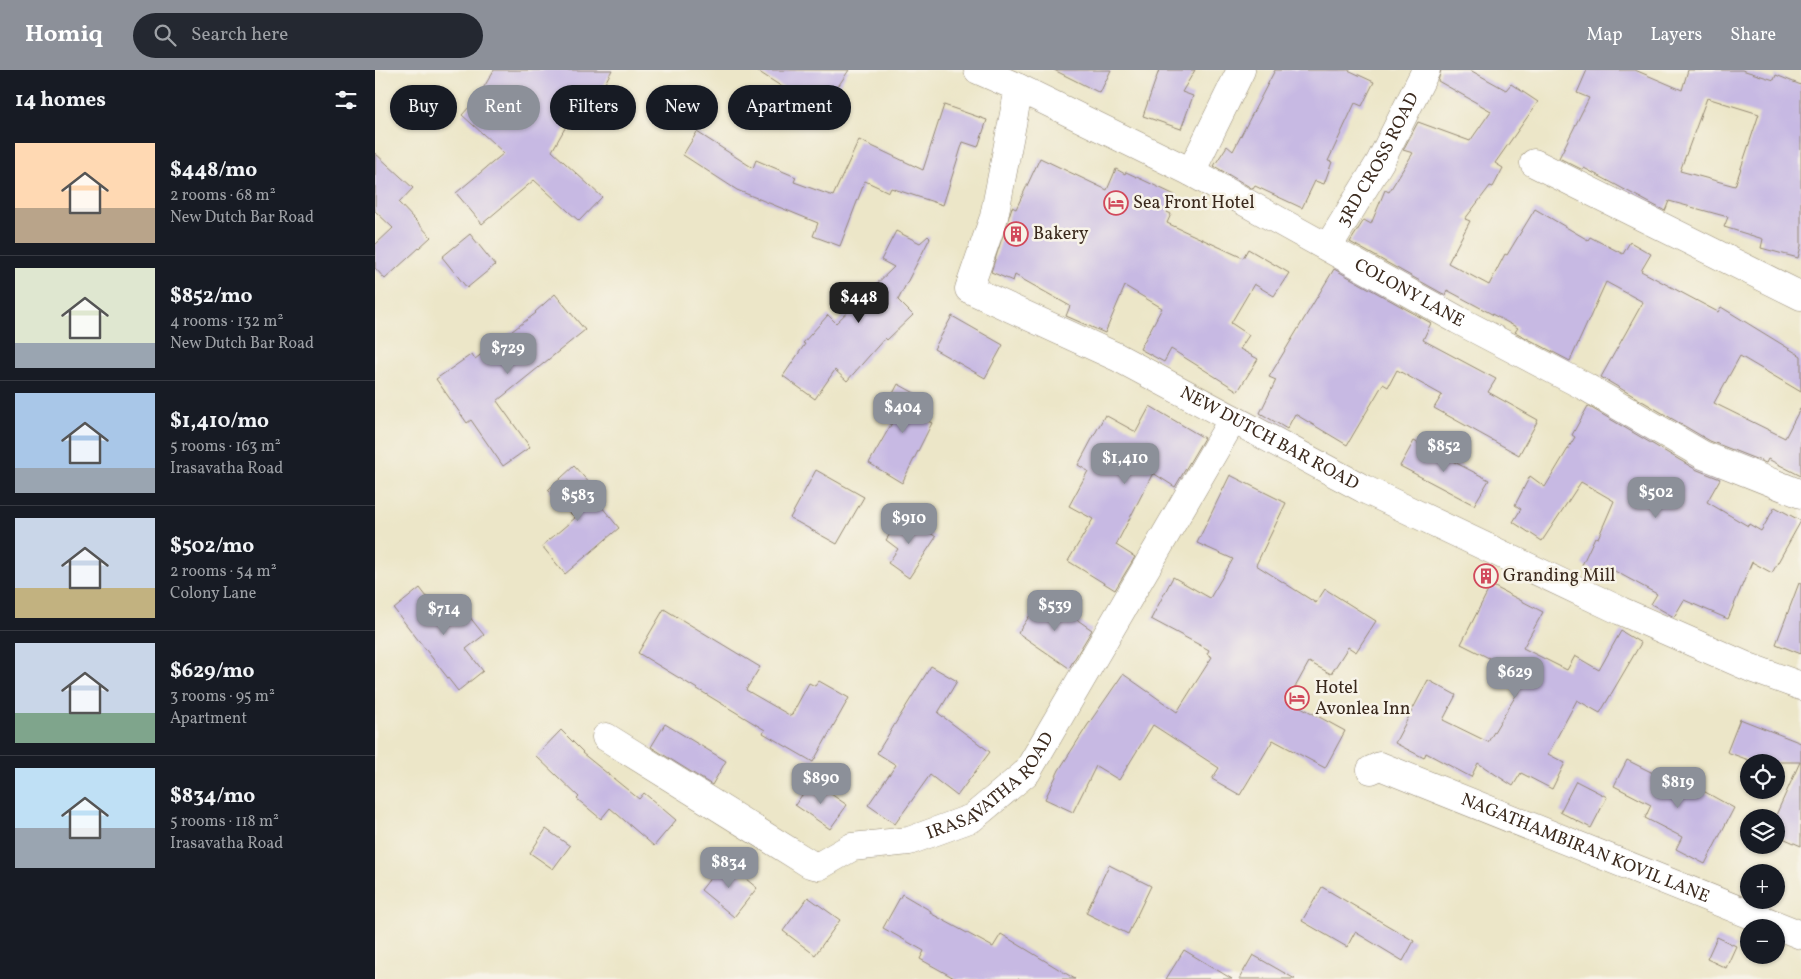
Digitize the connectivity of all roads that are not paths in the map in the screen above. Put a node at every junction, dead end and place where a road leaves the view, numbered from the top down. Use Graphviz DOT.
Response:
graph roads {
  1 [pos="978,70"];
  2 [pos="1241,70"];
  3 [pos="1427,70"];
  4 [pos="1019,88"];
  5 [pos="1534,163"];
  6 [pos="1191,172"];
  7 [pos="1328,247"];
  8 [pos="1801,296"];
  9 [pos="1233,418"];
  10 [pos="1801,494"];
  11 [pos="1801,686"];
  12 [pos="606,737"];
  13 [pos="1371,770"];
  14 [pos="1801,934"];
  1 -- 4 [label="street"];
  2 -- 6 [label="street"];
  3 -- 7 [label="street, 3RD CROSS ROAD"];
  4 -- 6 [label="street, COLONY LANE"];
  4 -- 9 [label="street, NEW DUTCH BAR ROAD"];
  5 -- 8 [label="street"];
  6 -- 7 [label="street, COLONY LANE"];
  7 -- 10 [label="street, COLONY LANE"];
  9 -- 11 [label="street, NEW DUTCH BAR ROAD"];
  9 -- 12 [label="street, IRASAVATHA ROAD"];
  13 -- 14 [label="street, NAGATHAMBIRAN KOVIL LANE"];
}
